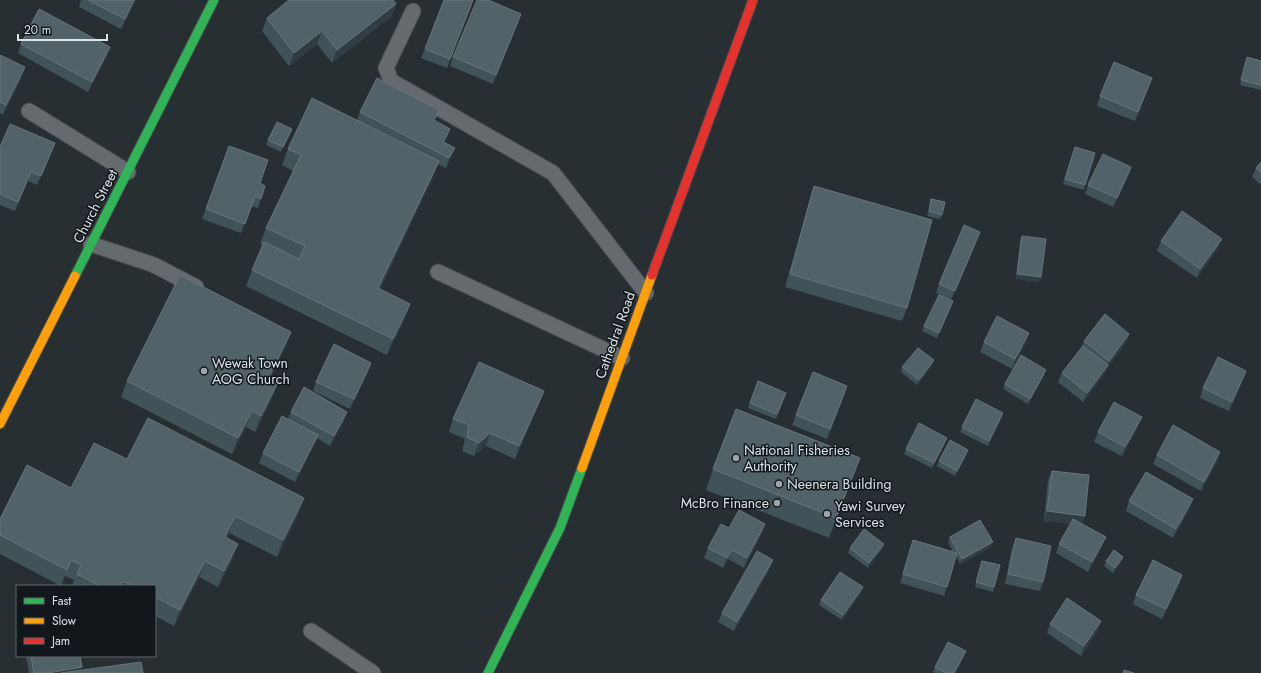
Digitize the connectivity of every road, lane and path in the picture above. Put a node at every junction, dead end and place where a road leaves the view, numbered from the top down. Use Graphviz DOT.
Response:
graph roads {
  1 [pos="214,0"];
  2 [pos="752,0"];
  3 [pos="413,11"];
  4 [pos="29,111"];
  5 [pos="128,172"];
  6 [pos="91,244"];
  7 [pos="438,272"];
  8 [pos="208,293"];
  9 [pos="646,293"];
  10 [pos="622,358"];
  11 [pos="1,421"];
  12 [pos="311,631"];
  13 [pos="373,673"];
  14 [pos="488,673"];
  1 -- 5 [label="main road, Church Street"];
  2 -- 9 [label="main road, Cathedral Road"];
  3 -- 9 [label="lane"];
  4 -- 5 [label="lane"];
  5 -- 6 [label="main road, Church Street"];
  6 -- 8 [label="lane"];
  6 -- 11 [label="main road, Church Street"];
  7 -- 10 [label="lane"];
  9 -- 10 [label="main road, Cathedral Road"];
  10 -- 14 [label="main road, Cathedral Road"];
  12 -- 13 [label="lane"];
}
